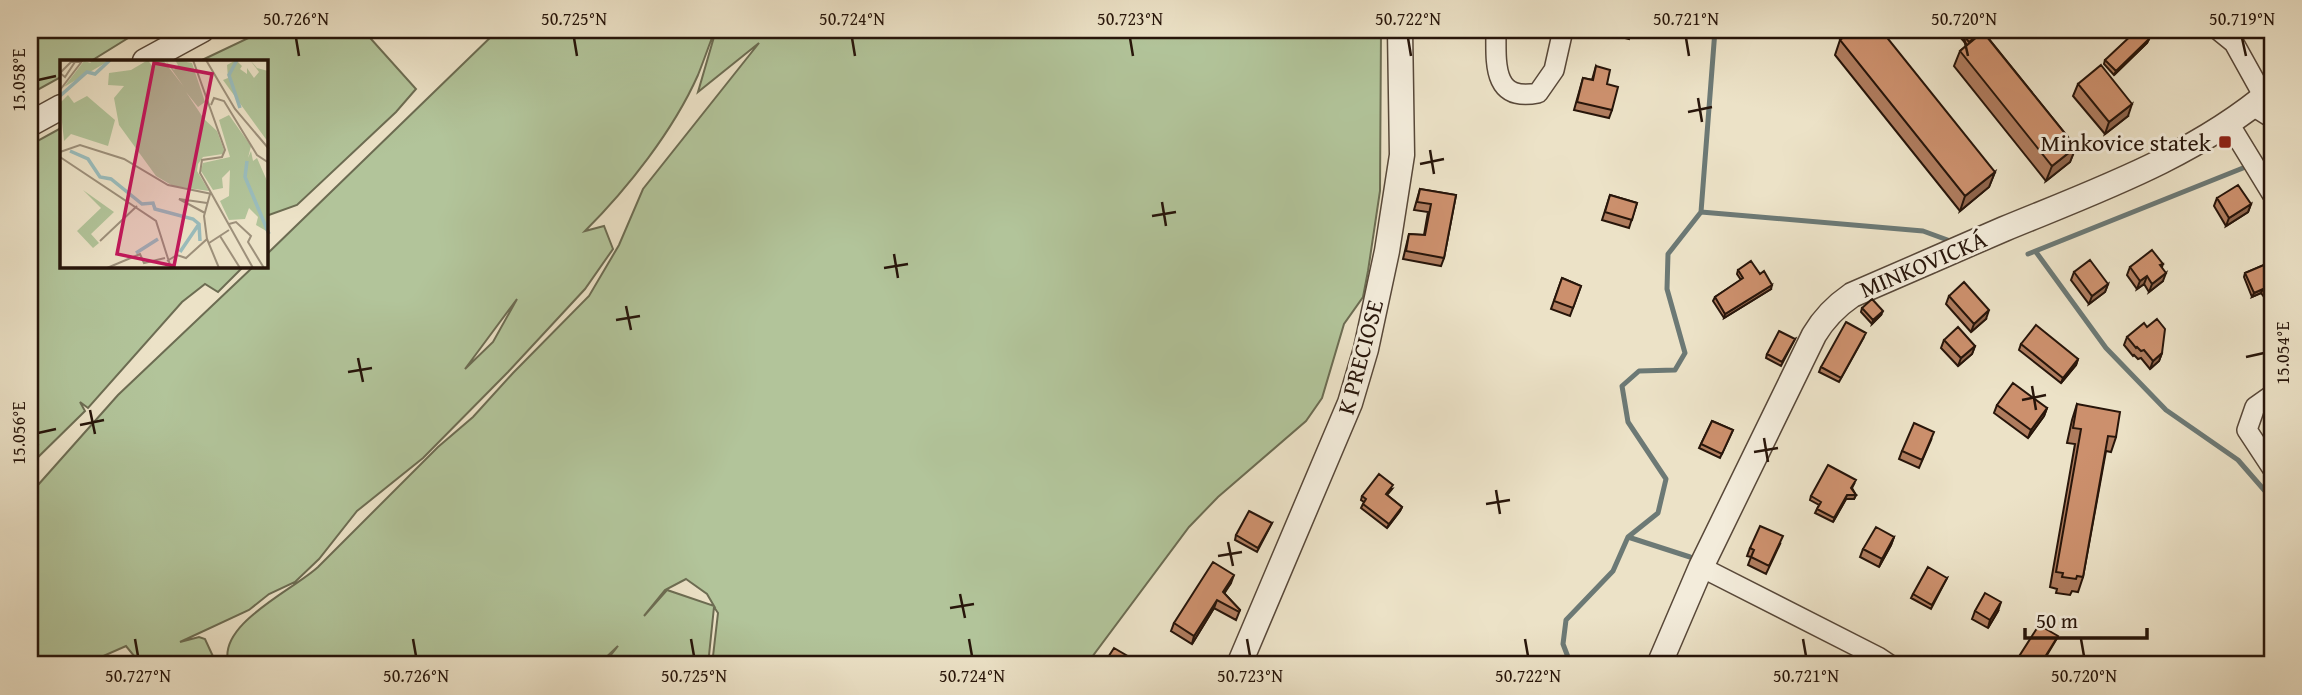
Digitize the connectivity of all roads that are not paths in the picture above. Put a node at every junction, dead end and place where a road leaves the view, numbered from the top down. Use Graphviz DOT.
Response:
graph roads {
  1 [pos="202,30"];
  2 [pos="1400,30"];
  3 [pos="1496,30"];
  4 [pos="1563,30"];
  5 [pos="2218,30"];
  6 [pos="147,60"];
  7 [pos="2265,103"];
  8 [pos="60,108"];
  9 [pos="2228,122"];
  10 [pos="30,124"];
  11 [pos="2272,194"];
  12 [pos="2272,395"];
  13 [pos="2272,468"];
  14 [pos="1701,567"];
  15 [pos="1239,665"];
  16 [pos="1659,665"];
  17 [pos="1890,665"];
  1 -- 6 [label="street"];
  2 -- 15 [label="street, K PRECIOSE"];
  3 -- 4 [label="street"];
  5 -- 7 [label="street"];
  7 -- 9 [label="street, MINKOVICKÁ"];
  8 -- 10 [label="street"];
  9 -- 11 [label="street"];
  9 -- 14 [label="street, MINKOVICKÁ"];
  12 -- 13 [label="street"];
  14 -- 16 [label="street, MINKOVICKÁ"];
  14 -- 17 [label="street"];
}
